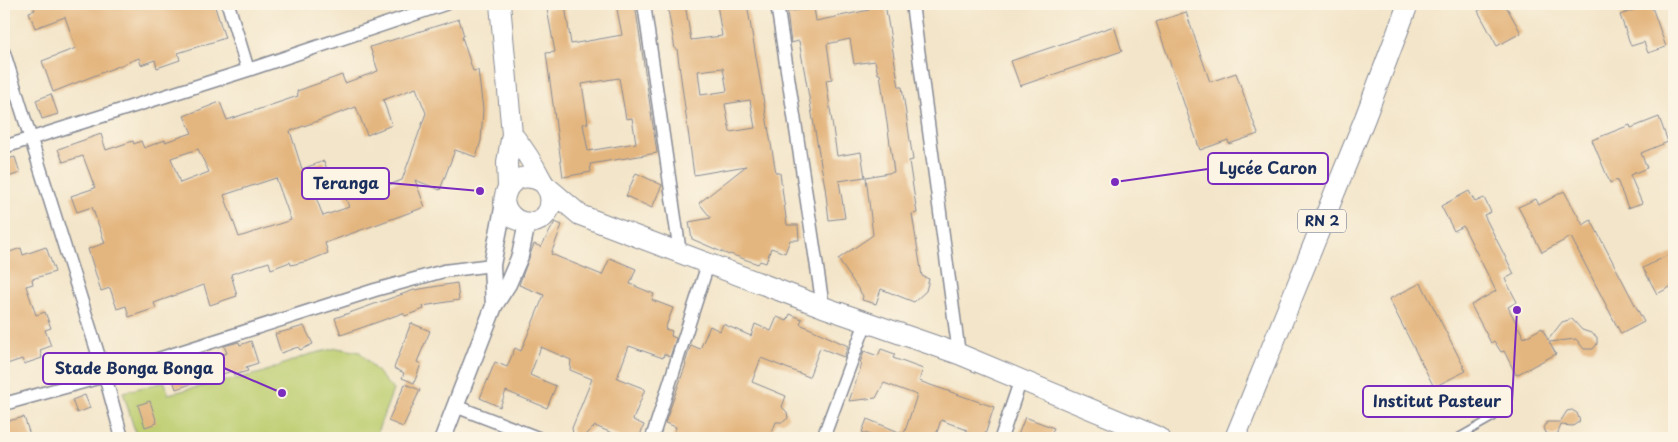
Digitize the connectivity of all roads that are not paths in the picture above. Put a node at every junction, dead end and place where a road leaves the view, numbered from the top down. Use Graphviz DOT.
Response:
graph roads {
  1 [pos="228,4"];
  2 [pos="445,4"];
  3 [pos="500,4"];
  4 [pos="644,4"];
  5 [pos="777,4"];
  6 [pos="912,4"];
  7 [pos="1408,4"];
  8 [pos="4,53"];
  9 [pos="248,70"];
  10 [pos="512,134"];
  11 [pos="31,138"];
  12 [pos="4,147"];
  13 [pos="545,184"];
  14 [pos="506,195"];
  15 [pos="580,215"];
  16 [pos="534,221"];
  17 [pos="680,253"];
  18 [pos="708,264"];
  19 [pos="492,266"];
  20 [pos="494,306"];
  21 [pos="823,307"];
  22 [pos="866,322"];
  23 [pos="958,354"];
  24 [pos="105,376"];
  25 [pos="1022,379"];
  26 [pos="4,404"];
  27 [pos="455,406"];
  28 [pos="1494,416"];
  29 [pos="122,438"];
  30 [pos="443,438"];
  31 [pos="538,438"];
  32 [pos="652,438"];
  33 [pos="823,438"];
  34 [pos="1000,438"];
  35 [pos="1160,438"];
  36 [pos="1234,438"];
  37 [pos="1457,438"];
  1 -- 9 [label="street"];
  2 -- 9 [label="street"];
  3 -- 10 [label="main road"];
  4 -- 17 [label="street"];
  5 -- 21 [label="street"];
  6 -- 23 [label="street"];
  7 -- 36 [label="main road, RN 2"];
  8 -- 11 [label="street"];
  9 -- 11 [label="street"];
  10 -- 13 [label="main road"];
  10 -- 14 [label="main road"];
  11 -- 12 [label="street"];
  11 -- 24 [label="street"];
  13 -- 14 [label="main road"];
  13 -- 15 [label="main road"];
  13 -- 16 [label="main road"];
  14 -- 16 [label="main road"];
  14 -- 19 [label="street"];
  15 -- 16 [label="main road"];
  15 -- 17 [label="main road"];
  16 -- 20 [label="street"];
  17 -- 18 [label="main road"];
  18 -- 21 [label="main road"];
  18 -- 32 [label="street"];
  19 -- 20 [label="street"];
  19 -- 24 [label="street"];
  20 -- 27 [label="street"];
  21 -- 22 [label="main road"];
  22 -- 23 [label="main road"];
  22 -- 33 [label="street"];
  23 -- 25 [label="main road"];
  24 -- 26 [label="street"];
  24 -- 29 [label="street"];
  25 -- 34 [label="street"];
  25 -- 35 [label="main road"];
  27 -- 30 [label="street"];
  27 -- 31 [label="street"];
  28 -- 37 [label="lane"];
}
